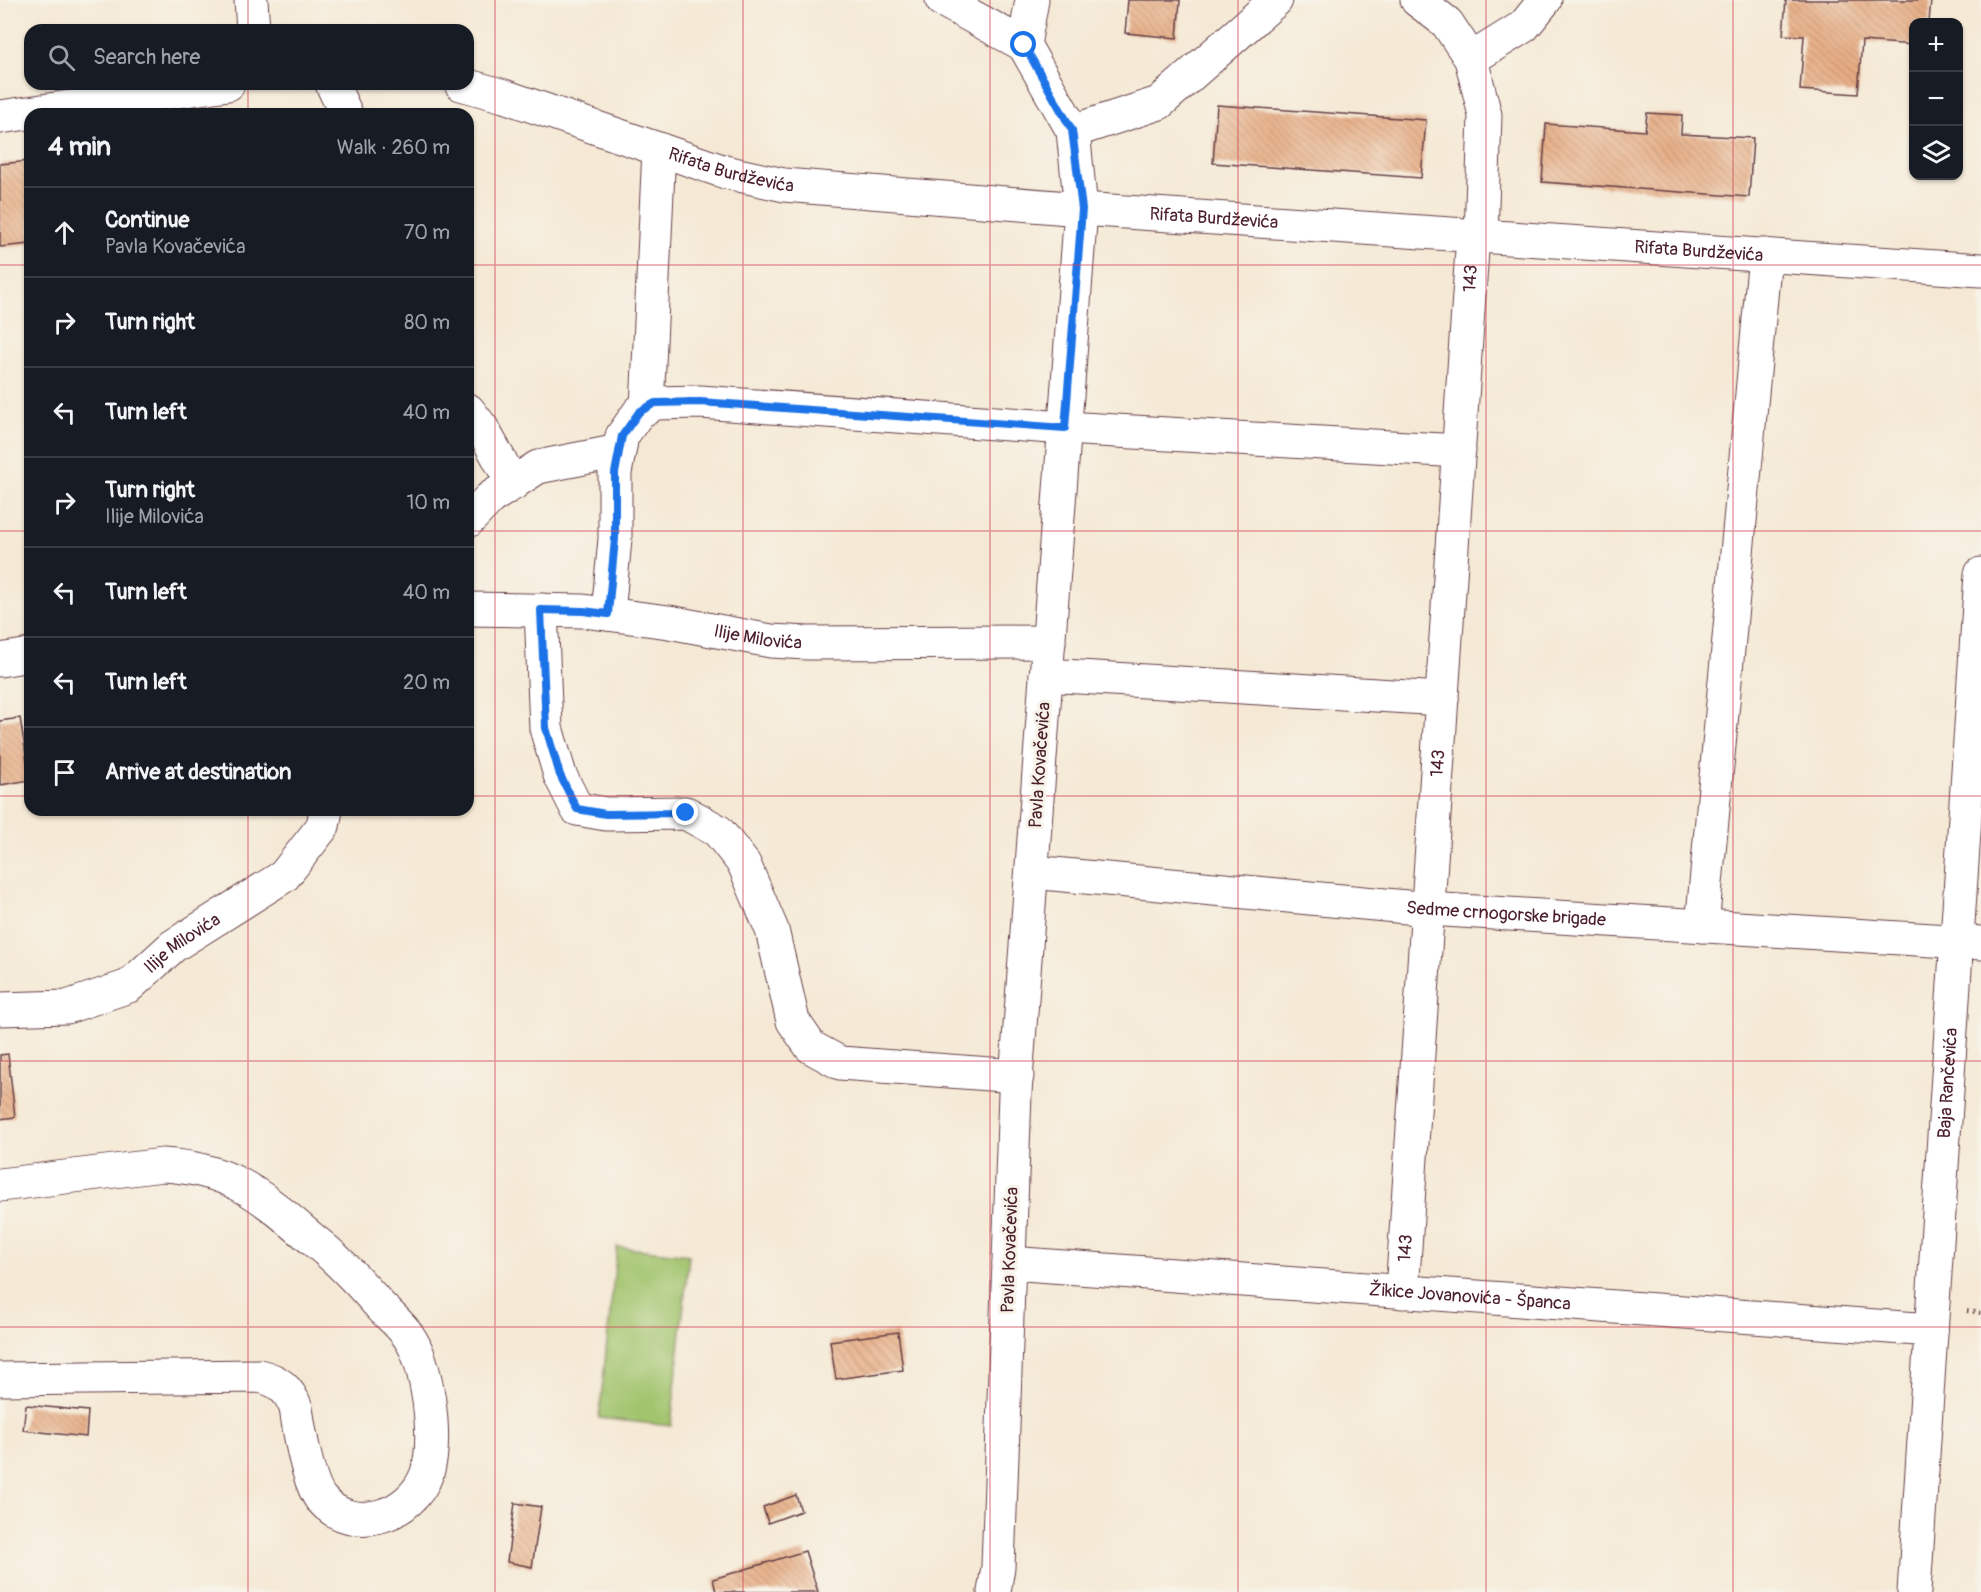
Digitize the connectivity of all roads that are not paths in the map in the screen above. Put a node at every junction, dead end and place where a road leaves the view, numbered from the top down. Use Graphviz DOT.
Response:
graph roads {
  1 [pos="251,0"];
  2 [pos="942,0"];
  3 [pos="1032,0"];
  4 [pos="1276,0"];
  5 [pos="1417,0"];
  6 [pos="1545,0"];
  7 [pos="253,24"];
  8 [pos="1024,45"];
  9 [pos="1471,59"];
  10 [pos="474,88"];
  11 [pos="185,90"];
  12 [pos="335,90"];
  13 [pos="57,108"];
  14 [pos="343,108"];
  15 [pos="0,110"];
  16 [pos="24,111"];
  17 [pos="24,113"];
  18 [pos="0,117"];
  19 [pos="1072,130"];
  20 [pos="659,149"];
  21 [pos="1082,209"];
  22 [pos="1477,236"];
  23 [pos="1765,255"];
  24 [pos="1981,270"];
  25 [pos="647,408"];
  26 [pos="474,418"];
  27 [pos="1065,428"];
  28 [pos="619,451"];
  29 [pos="1459,451"];
  30 [pos="513,484"];
  31 [pos="474,515"];
  32 [pos="1981,574"];
  33 [pos="474,609"];
  34 [pos="541,610"];
  35 [pos="608,614"];
  36 [pos="1049,642"];
  37 [pos="24,657"];
  38 [pos="0,660"];
  39 [pos="1046,675"];
  40 [pos="1442,699"];
  41 [pos="325,816"];
  42 [pos="1032,872"];
  43 [pos="1428,909"];
  44 [pos="1702,926"];
  45 [pos="1969,942"];
  46 [pos="0,1009"];
  47 [pos="1017,1076"];
  48 [pos="0,1185"];
  49 [pos="1009,1263"];
  50 [pos="1402,1292"];
  51 [pos="1931,1330"];
  52 [pos="0,1379"];
  53 [pos="994,1592"];
  54 [pos="1914,1592"];
  1 -- 7 [label="street"];
  2 -- 8 [label="street"];
  3 -- 8 [label="street"];
  4 -- 19 [label="street"];
  5 -- 9 [label="street, 143"];
  6 -- 9 [label="street"];
  8 -- 19 [label="street, Pavla Kovačevića"];
  9 -- 22 [label="street, 143"];
  10 -- 20 [label="street, Rifata Burdževića"];
  11 -- 13 [label="street"];
  12 -- 14 [label="street"];
  15 -- 16 [label="street"];
  17 -- 18 [label="street"];
  19 -- 21 [label="street, Pavla Kovačevića"];
  20 -- 21 [label="street, Rifata Burdževića"];
  20 -- 25 [label="street"];
  21 -- 22 [label="street, Rifata Burdževića"];
  21 -- 27 [label="street, Pavla Kovačevića"];
  22 -- 23 [label="street, Rifata Burdževića"];
  22 -- 29 [label="street, 143"];
  23 -- 24 [label="street, Rifata Burdževića"];
  23 -- 44 [label="street"];
  25 -- 27 [label="street"];
  25 -- 28 [label="street"];
  26 -- 30 [label="street"];
  27 -- 29 [label="street"];
  27 -- 36 [label="street, Pavla Kovačevića"];
  28 -- 30 [label="street"];
  28 -- 35 [label="street"];
  29 -- 40 [label="street, 143"];
  30 -- 31 [label="street"];
  32 -- 45 [label="street, Baja Rančevića"];
  33 -- 34 [label="street, Ilije Milovića"];
  34 -- 35 [label="street, Ilije Milovića"];
  34 -- 47 [label="street"];
  35 -- 36 [label="street, Ilije Milovića"];
  36 -- 39 [label="street, Pavla Kovačevića"];
  37 -- 38 [label="street"];
  39 -- 40 [label="street"];
  39 -- 42 [label="street, Pavla Kovačevića"];
  40 -- 43 [label="street, 143"];
  41 -- 46 [label="street, Ilije Milovića"];
  42 -- 43 [label="street, Sedme crnogorske brigade"];
  42 -- 47 [label="street, Pavla Kovačevića"];
  43 -- 44 [label="street, Sedme crnogorske brigade"];
  43 -- 50 [label="street, 143"];
  44 -- 45 [label="street, Sedme crnogorske brigade"];
  45 -- 51 [label="street, Baja Rančevića"];
  47 -- 49 [label="street, Pavla Kovačevića"];
  48 -- 52 [label="street"];
  49 -- 50 [label="street, Žikice Jovanovića - Španca"];
  49 -- 53 [label="street, Pavla Kovačevića"];
  50 -- 51 [label="street, Žikice Jovanovića - Španca"];
  51 -- 54 [label="street, Baja Rančevića"];
}
